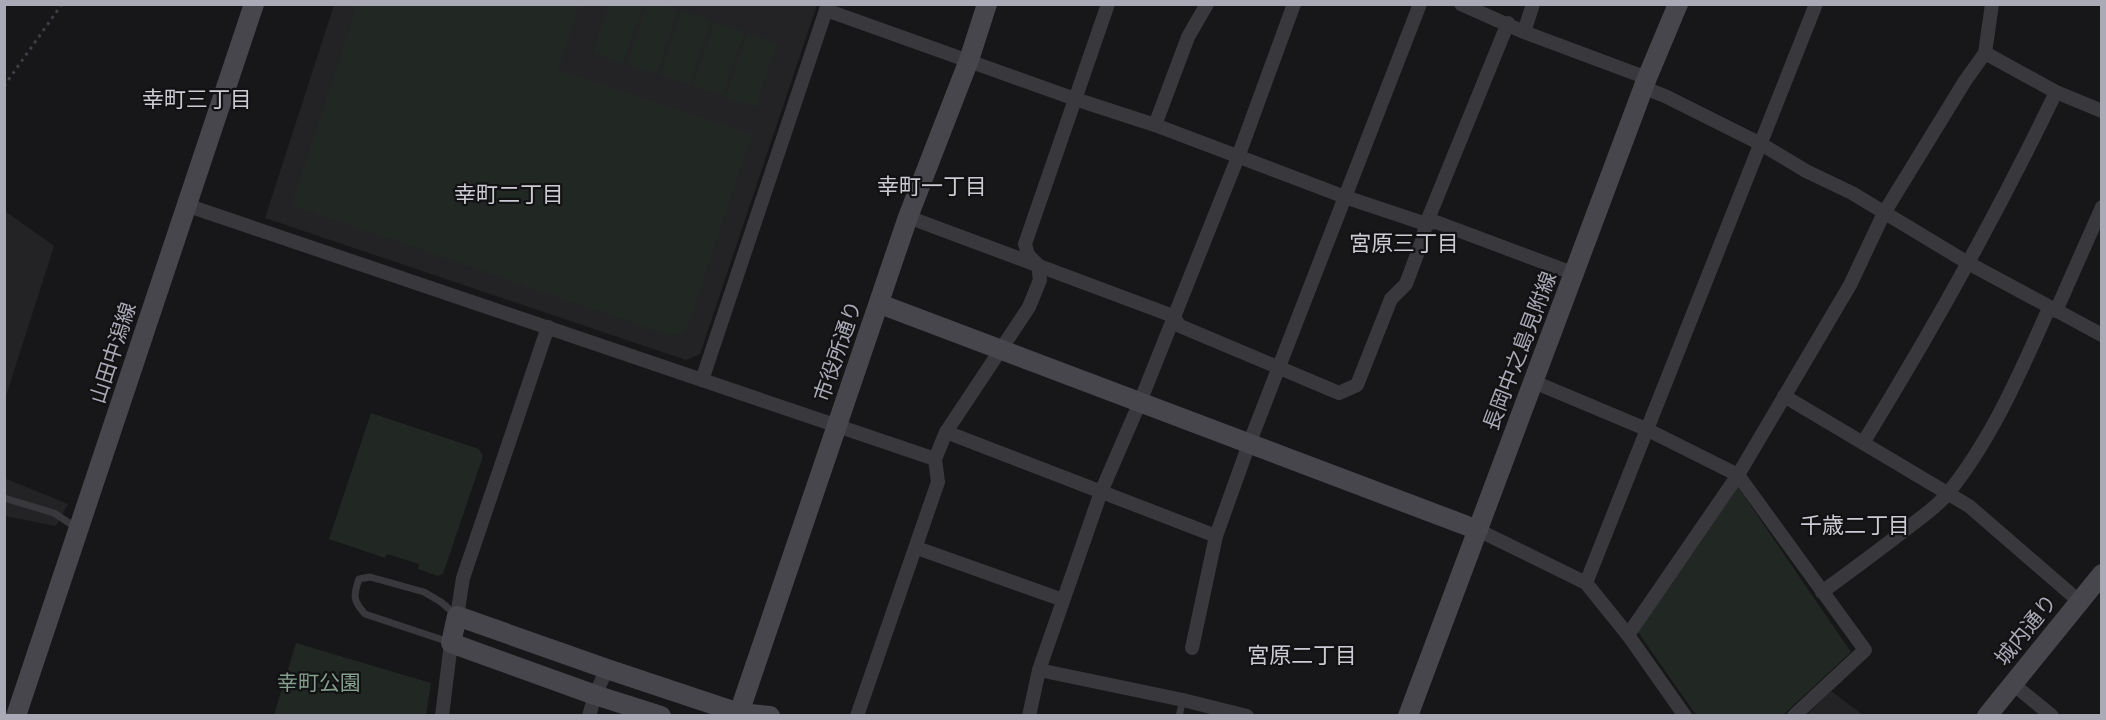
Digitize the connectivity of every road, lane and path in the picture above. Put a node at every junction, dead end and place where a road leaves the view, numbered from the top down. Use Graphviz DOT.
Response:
graph roads {
  1 [pos="62,4"];
  2 [pos="255,4"];
  3 [pos="987,4"];
  4 [pos="1108,4"];
  5 [pos="1207,4"];
  6 [pos="1294,4"];
  7 [pos="1420,4"];
  8 [pos="1461,4"];
  9 [pos="1533,4"];
  10 [pos="1678,4"];
  11 [pos="1816,4"];
  12 [pos="1992,4"];
  13 [pos="827,7"];
  14 [pos="1508,23"];
  15 [pos="1524,32"];
  16 [pos="1985,53"];
  17 [pos="969,60"];
  18 [pos="1645,83"];
  19 [pos="4,86"];
  20 [pos="2056,92"];
  21 [pos="1075,99"];
  22 [pos="2102,111"];
  23 [pos="1155,125"];
  24 [pos="1761,144"];
  25 [pos="1238,158"];
  26 [pos="1345,197"];
  27 [pos="186,205"];
  28 [pos="2102,207"];
  29 [pos="1884,213"];
  30 [pos="908,217"];
  31 [pos="1426,224"];
  32 [pos="1968,263"];
  33 [pos="1038,265"];
  34 [pos="1575,274"];
  35 [pos="880,304"];
  36 [pos="2052,309"];
  37 [pos="1173,316"];
  38 [pos="548,327"];
  39 [pos="2102,334"];
  40 [pos="1001,348"];
  41 [pos="1279,369"];
  42 [pos="702,380"];
  43 [pos="1534,382"];
  44 [pos="1784,396"];
  45 [pos="1140,402"];
  46 [pos="838,426"];
  47 [pos="1646,429"];
  48 [pos="946,432"];
  49 [pos="1863,443"];
  50 [pos="1249,444"];
  51 [pos="935,459"];
  52 [pos="1738,475"];
  53 [pos="1101,492"];
  54 [pos="1948,494"];
  55 [pos="4,498"];
  56 [pos="79,529"];
  57 [pos="1478,530"];
  58 [pos="1216,536"];
  59 [pos="917,548"];
  60 [pos="2102,574"];
  61 [pos="1586,583"];
  62 [pos="1822,592"];
  63 [pos="1063,600"];
  64 [pos="2080,602"];
  65 [pos="457,616"];
  66 [pos="1628,635"];
  67 [pos="452,643"];
  68 [pos="1192,648"];
  69 [pos="607,669"];
  70 [pos="1039,670"];
  71 [pos="2013,684"];
  72 [pos="595,695"];
  73 [pos="1183,700"];
  74 [pos="736,715"];
  75 [pos="16,716"];
  76 [pos="442,716"];
  77 [pos="589,716"];
  78 [pos="661,716"];
  79 [pos="770,716"];
  80 [pos="857,716"];
  81 [pos="1029,716"];
  82 [pos="1179,716"];
  83 [pos="1247,716"];
  84 [pos="1408,716"];
  85 [pos="1685,716"];
  86 [pos="1794,716"];
  87 [pos="1987,716"];
  88 [pos="2052,716"];
  1 -- 19 [label="path"];
  2 -- 27 [label="street, 山田中潟線"];
  3 -- 17 [label="street, 市役所通り"];
  4 -- 21 [label="street"];
  5 -- 23 [label="street"];
  6 -- 25 [label="street"];
  7 -- 26 [label="street"];
  8 -- 14 [label="street"];
  9 -- 15 [label="street"];
  10 -- 18 [label="street, 長岡中之島見附線"];
  11 -- 24 [label="street"];
  12 -- 16 [label="street"];
  13 -- 17 [label="street"];
  13 -- 42 [label="street"];
  14 -- 15 [label="street"];
  14 -- 31 [label="street"];
  15 -- 18 [label="street"];
  16 -- 20 [label="street"];
  16 -- 29 [label="street"];
  17 -- 21 [label="street"];
  17 -- 30 [label="street, 市役所通り"];
  18 -- 24 [label="street"];
  18 -- 34 [label="street, 長岡中之島見附線"];
  20 -- 22 [label="street"];
  20 -- 32 [label="street"];
  21 -- 23 [label="street"];
  21 -- 33 [label="street"];
  23 -- 25 [label="street"];
  24 -- 29 [label="street"];
  24 -- 47 [label="street"];
  25 -- 26 [label="street"];
  25 -- 37 [label="street"];
  26 -- 31 [label="street"];
  26 -- 41 [label="street"];
  27 -- 38 [label="street"];
  27 -- 56 [label="street, 山田中潟線"];
  28 -- 36 [label="street"];
  29 -- 32 [label="street"];
  29 -- 44 [label="street"];
  30 -- 33 [label="street"];
  30 -- 35 [label="street, 市役所通り"];
  31 -- 34 [label="street"];
  31 -- 41 [label="street"];
  32 -- 36 [label="street"];
  32 -- 49 [label="street"];
  33 -- 37 [label="street"];
  33 -- 40 [label="street"];
  34 -- 43 [label="street, 長岡中之島見附線"];
  35 -- 40 [label="street"];
  35 -- 46 [label="street, 市役所通り"];
  36 -- 39 [label="street"];
  36 -- 54 [label="street"];
  37 -- 41 [label="street"];
  37 -- 45 [label="street"];
  38 -- 42 [label="street"];
  38 -- 65 [label="street"];
  40 -- 45 [label="street"];
  40 -- 48 [label="street"];
  41 -- 50 [label="street"];
  42 -- 46 [label="street"];
  43 -- 47 [label="street"];
  43 -- 57 [label="street, 長岡中之島見附線"];
  44 -- 49 [label="street"];
  44 -- 52 [label="street"];
  45 -- 50 [label="street"];
  45 -- 53 [label="street"];
  46 -- 51 [label="street"];
  46 -- 74 [label="street, 市役所通り"];
  47 -- 52 [label="street"];
  47 -- 61 [label="street"];
  48 -- 51 [label="street"];
  48 -- 53 [label="street"];
  49 -- 54 [label="street"];
  50 -- 57 [label="street"];
  50 -- 58 [label="street"];
  51 -- 59 [label="street"];
  52 -- 62 [label="street"];
  52 -- 66 [label="street"];
  53 -- 58 [label="street"];
  53 -- 63 [label="street"];
  54 -- 62 [label="street"];
  54 -- 64 [label="street"];
  55 -- 56 [label="lane"];
  56 -- 75 [label="street, 山田中潟線"];
  57 -- 61 [label="street"];
  57 -- 84 [label="street, 長岡中之島見附線"];
  58 -- 68 [label="street"];
  59 -- 63 [label="street"];
  59 -- 80 [label="street"];
  60 -- 64 [label="street, 城内通り"];
  61 -- 66 [label="street"];
  62 -- 86 [label="street"];
  63 -- 70 [label="street"];
  64 -- 71 [label="street, 城内通り"];
  65 -- 67 [label="street"];
  65 -- 67 [label="lane"];
  65 -- 69 [label="street"];
  66 -- 85 [label="street"];
  67 -- 72 [label="street"];
  67 -- 76 [label="street"];
  69 -- 72 [label="street"];
  69 -- 74 [label="street"];
  70 -- 73 [label="street"];
  70 -- 81 [label="street"];
  71 -- 87 [label="street, 城内通り"];
  71 -- 88 [label="street"];
  72 -- 77 [label="street"];
  72 -- 78 [label="street"];
  73 -- 82 [label="lane"];
  73 -- 83 [label="street"];
  74 -- 79 [label="street"];
}
